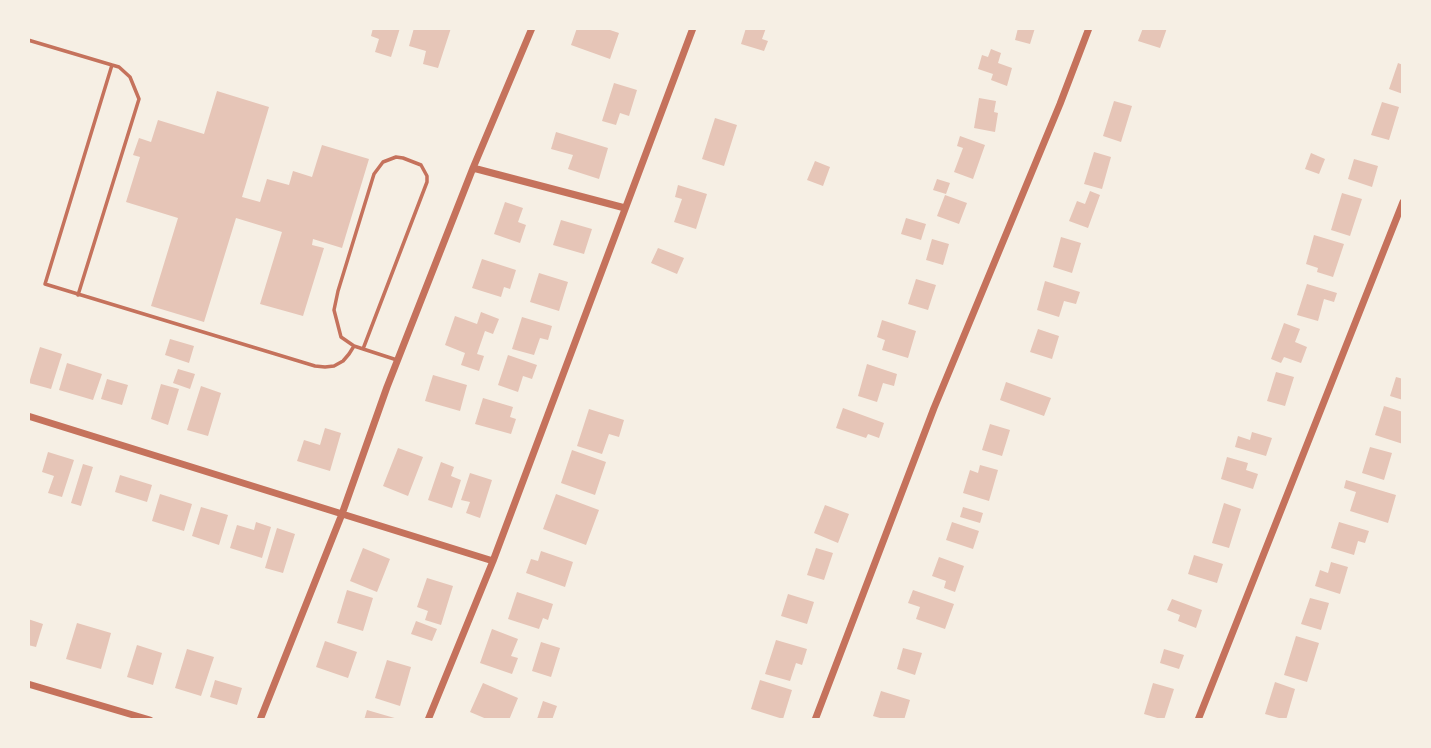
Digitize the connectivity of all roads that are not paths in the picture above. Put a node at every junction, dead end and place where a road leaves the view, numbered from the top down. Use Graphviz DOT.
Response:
graph roads {
  1 [pos="532,28"];
  2 [pos="693,28"];
  3 [pos="1089,28"];
  4 [pos="28,40"];
  5 [pos="112,65"];
  6 [pos="473,168"];
  7 [pos="1403,202"];
  8 [pos="625,208"];
  9 [pos="78,295"];
  10 [pos="354,346"];
  11 [pos="363,349"];
  12 [pos="398,360"];
  13 [pos="28,416"];
  14 [pos="342,514"];
  15 [pos="493,561"];
  16 [pos="28,684"];
  17 [pos="150,720"];
  18 [pos="260,720"];
  19 [pos="428,720"];
  20 [pos="815,720"];
  21 [pos="1198,720"];
  1 -- 6 [label="street"];
  2 -- 8 [label="street"];
  3 -- 20 [label="street"];
  4 -- 5 [label="lane"];
  5 -- 9 [label="lane"];
  5 -- 9 [label="lane"];
  6 -- 8 [label="street"];
  6 -- 12 [label="street"];
  7 -- 21 [label="street"];
  8 -- 15 [label="street"];
  9 -- 10 [label="lane"];
  10 -- 11 [label="lane"];
  10 -- 11 [label="lane"];
  11 -- 12 [label="lane"];
  12 -- 14 [label="street"];
  13 -- 14 [label="street"];
  14 -- 15 [label="street"];
  14 -- 18 [label="street"];
  15 -- 19 [label="street"];
  16 -- 17 [label="street"];
}
